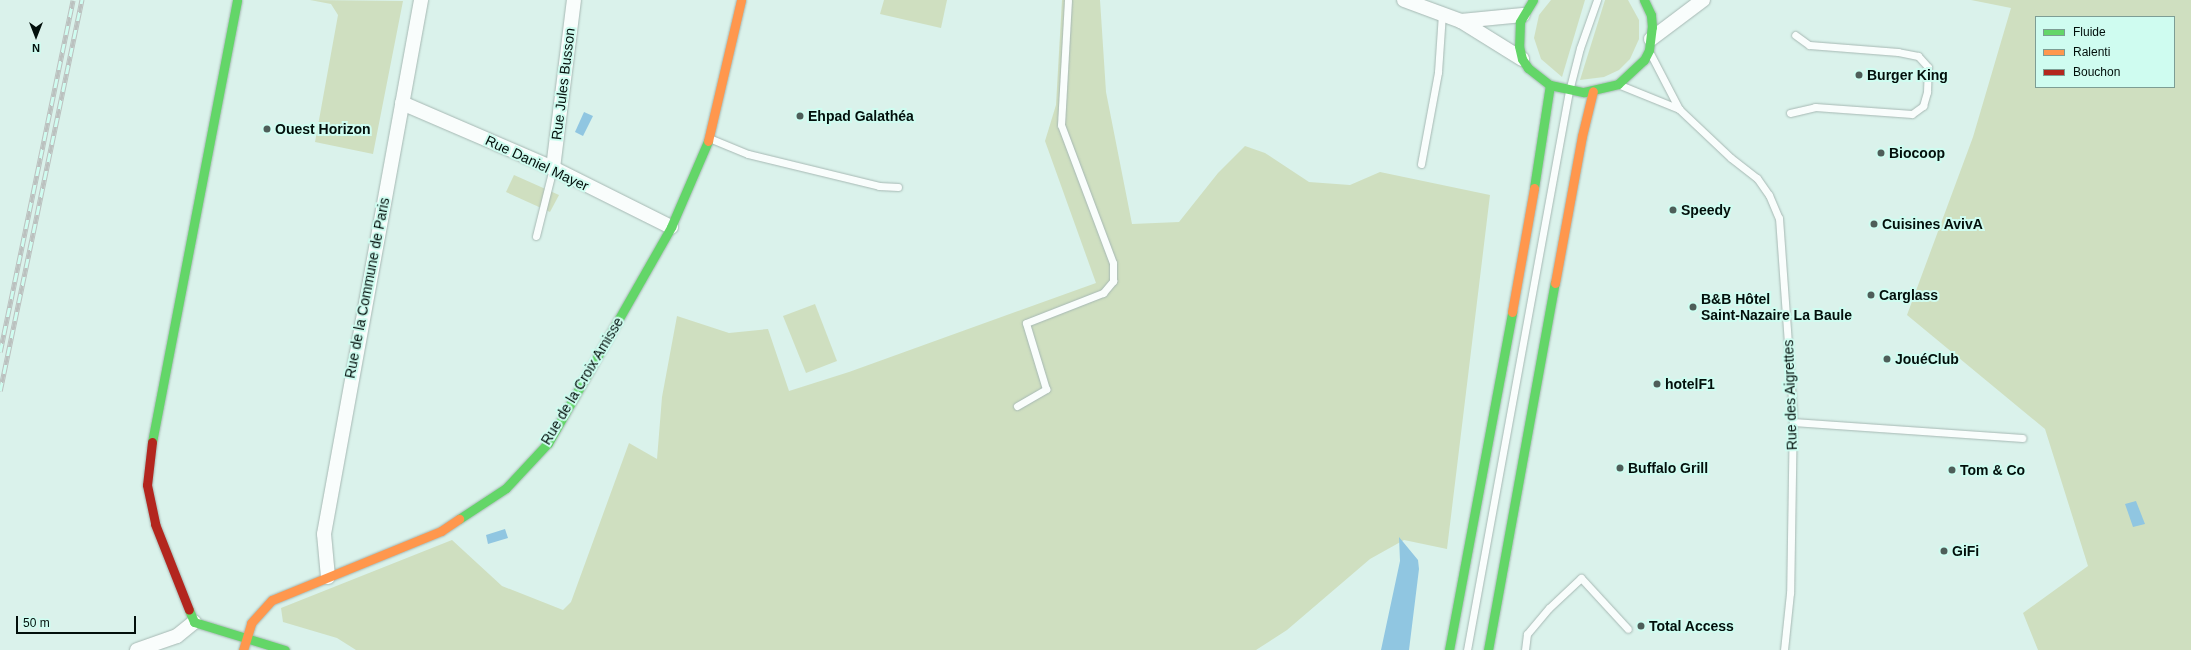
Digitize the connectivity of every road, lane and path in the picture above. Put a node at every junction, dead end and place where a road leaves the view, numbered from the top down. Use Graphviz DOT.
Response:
graph roads {
  1 [pos="237,0"];
  2 [pos="421,0"];
  3 [pos="574,0"];
  4 [pos="741,0"];
  5 [pos="1068,0"];
  6 [pos="1404,0"];
  7 [pos="1532,0"];
  8 [pos="1597,0"];
  9 [pos="1644,0"];
  10 [pos="1703,0"];
  11 [pos="1442,14"];
  12 [pos="1523,15"];
  13 [pos="1461,21"];
  14 [pos="1795,35"];
  15 [pos="1650,45"];
  16 [pos="1522,59"];
  17 [pos="1618,84"];
  18 [pos="1550,85"];
  19 [pos="1569,91"];
  20 [pos="1593,91"];
  21 [pos="402,103"];
  22 [pos="1679,109"];
  23 [pos="1790,113"];
  24 [pos="709,138"];
  25 [pos="1421,164"];
  26 [pos="553,168"];
  27 [pos="898,187"];
  28 [pos="671,227"];
  29 [pos="536,236"];
  30 [pos="1017,406"];
  31 [pos="1793,422"];
  32 [pos="2022,438"];
  33 [pos="328,577"];
  34 [pos="194,622"];
  35 [pos="1628,629"];
  36 [pos="246,639"];
  37 [pos="137,650"];
  38 [pos="243,650"];
  39 [pos="285,650"];
  40 [pos="1449,650"];
  41 [pos="1467,650"];
  42 [pos="1488,650"];
  43 [pos="1525,650"];
  44 [pos="1784,650"];
  1 -- 34 [label="street"];
  2 -- 21 [label="street, Rue de la Commune de Paris"];
  3 -- 26 [label="street, Rue Jules Busson"];
  4 -- 24 [label="street, Rue de la Croix Amisse"];
  5 -- 30 [label="lane"];
  6 -- 11 [label="street"];
  7 -- 12 [label="street"];
  8 -- 19 [label="lane"];
  9 -- 15 [label="street"];
  10 -- 15 [label="street"];
  11 -- 13 [label="street"];
  11 -- 25 [label="lane"];
  12 -- 13 [label="street"];
  12 -- 16 [label="street"];
  13 -- 16 [label="street"];
  14 -- 23 [label="lane"];
  15 -- 17 [label="street"];
  15 -- 22 [label="lane, Rue des Aigrettes"];
  16 -- 18 [label="street"];
  17 -- 20 [label="street"];
  17 -- 22 [label="lane, Rue des Aigrettes"];
  18 -- 19 [label="street"];
  18 -- 40 [label="street"];
  19 -- 20 [label="street"];
  19 -- 41 [label="lane"];
  20 -- 42 [label="street"];
  21 -- 26 [label="street, Rue Daniel Mayer"];
  21 -- 33 [label="street, Rue de la Commune de Paris"];
  22 -- 31 [label="lane, Rue des Aigrettes"];
  24 -- 27 [label="lane"];
  24 -- 28 [label="street, Rue de la Croix Amisse"];
  26 -- 28 [label="street, Rue Daniel Mayer"];
  26 -- 29 [label="lane"];
  28 -- 33 [label="street, Rue de la Croix Amisse"];
  31 -- 32 [label="lane"];
  31 -- 44 [label="lane, Rue des Aigrettes"];
  33 -- 36 [label="street, Rue de la Croix Amisse"];
  34 -- 36 [label="street"];
  34 -- 37 [label="street"];
  35 -- 43 [label="lane"];
  36 -- 38 [label="street, Rue de la Croix Amisse"];
  36 -- 39 [label="street"];
}
